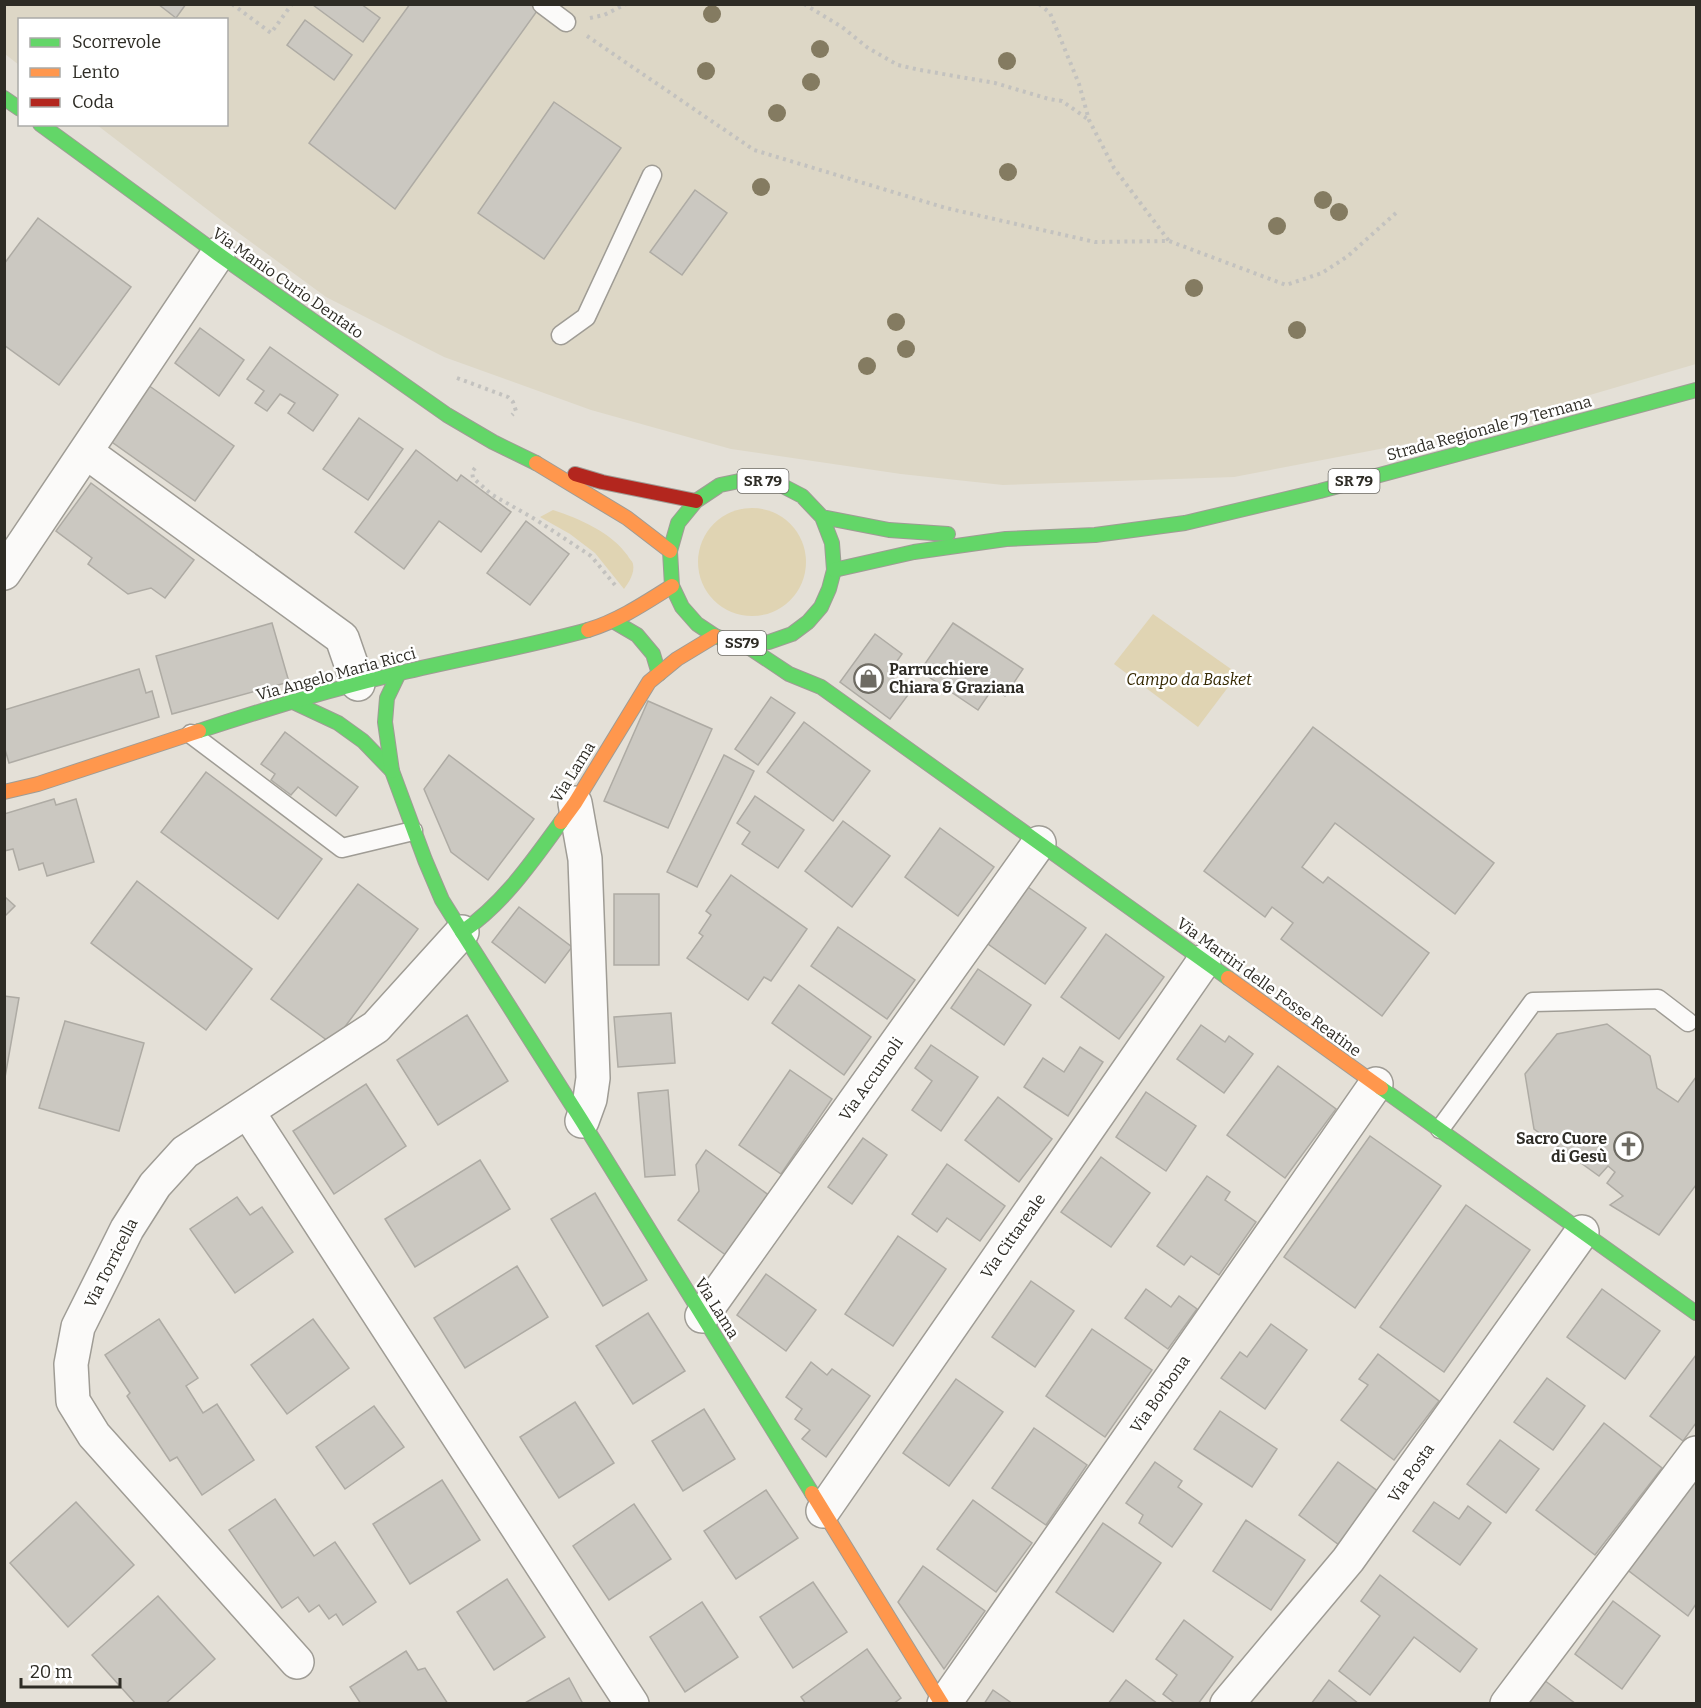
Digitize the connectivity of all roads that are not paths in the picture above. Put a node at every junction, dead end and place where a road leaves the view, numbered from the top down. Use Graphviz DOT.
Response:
graph roads {
  1 [pos="542,4"];
  2 [pos="566,22"];
  3 [pos="4,98"];
  4 [pos="18,108"];
  5 [pos="43,126"];
  6 [pos="652,175"];
  7 [pos="218,254"];
  8 [pos="561,335"];
  9 [pos="1696,390"];
  10 [pos="86,452"];
  11 [pos="525,457"];
  12 [pos="696,501"];
  13 [pos="822,517"];
  14 [pos="1006,539"];
  15 [pos="670,551"];
  16 [pos="834,570"];
  17 [pos="4,573"];
  18 [pos="672,586"];
  19 [pos="613,621"];
  20 [pos="715,636"];
  21 [pos="744,644"];
  22 [pos="810,668"];
  23 [pos="399,673"];
  24 [pos="659,674"];
  25 [pos="358,684"];
  26 [pos="821,687"];
  27 [pos="291,701"];
  28 [pos="192,734"];
  29 [pos="392,771"];
  30 [pos="4,792"];
  31 [pos="575,803"];
  32 [pos="413,831"];
  33 [pos="1039,843"];
  34 [pos="462,932"];
  35 [pos="1204,961"];
  36 [pos="1688,1022"];
  37 [pos="1376,1084"];
  38 [pos="248,1112"];
  39 [pos="582,1121"];
  40 [pos="1440,1129"];
  41 [pos="1582,1232"];
  42 [pos="1696,1313"];
  43 [pos="702,1316"];
  44 [pos="1696,1453"];
  45 [pos="823,1511"];
  46 [pos="297,1662"];
  47 [pos="632,1704"];
  48 [pos="943,1704"];
  49 [pos="1227,1704"];
  50 [pos="1507,1704"];
  1 -- 2 [label="lane"];
  3 -- 4 [label="main road"];
  5 -- 7 [label="main road, Via Manio Curio Dentato"];
  6 -- 8 [label="lane"];
  7 -- 10 [label="street"];
  7 -- 11 [label="main road, Via Manio Curio Dentato"];
  9 -- 14 [label="main road, Strada Regionale 79 Ternana / SR 79"];
  10 -- 17 [label="street"];
  10 -- 25 [label="street"];
  11 -- 12 [label="main road, Via Manio Curio Dentato"];
  11 -- 15 [label="main road, Via Manio Curio Dentato"];
  12 -- 13 [label="main road, SR 79"];
  12 -- 15 [label="main road"];
  13 -- 14 [label="main road, Strada Regionale 79 Ternana / SR 79"];
  13 -- 16 [label="main road"];
  14 -- 16 [label="main road, Strada Regionale 79 Ternana / SR 79"];
  15 -- 18 [label="main road, SS79"];
  16 -- 21 [label="main road, SS79"];
  18 -- 19 [label="main road, Via Angelo Maria Ricci"];
  18 -- 20 [label="main road, SS79"];
  19 -- 23 [label="main road, Via Angelo Maria Ricci"];
  19 -- 24 [label="main road"];
  20 -- 21 [label="main road, SS79"];
  20 -- 24 [label="main road, Via Lama"];
  21 -- 26 [label="main road, Via Martiri delle Fosse Reatine"];
  22 -- 26 [label="main road, Via Martiri delle Fosse Reatine"];
  23 -- 25 [label="main road, Via Angelo Maria Ricci"];
  23 -- 29 [label="main road"];
  24 -- 31 [label="main road, Via Lama"];
  25 -- 27 [label="main road, Via Angelo Maria Ricci"];
  26 -- 33 [label="main road, Via Martiri delle Fosse Reatine"];
  27 -- 28 [label="main road, Via Angelo Maria Ricci"];
  27 -- 29 [label="main road, Via Lama"];
  28 -- 30 [label="main road, Via Angelo Maria Ricci"];
  28 -- 32 [label="lane"];
  29 -- 32 [label="main road, Via Lama"];
  31 -- 34 [label="main road, Via Lama"];
  31 -- 39 [label="street"];
  32 -- 34 [label="main road, Via Lama"];
  33 -- 35 [label="main road, Via Martiri delle Fosse Reatine"];
  33 -- 43 [label="street, Via Accumoli"];
  34 -- 38 [label="street, Via Torricella"];
  34 -- 39 [label="main road, Via Lama"];
  35 -- 37 [label="main road, Via Martiri delle Fosse Reatine"];
  35 -- 45 [label="street, Via Cittareale"];
  36 -- 40 [label="lane"];
  37 -- 40 [label="main road, Via Martiri delle Fosse Reatine"];
  37 -- 48 [label="street, Via Borbona"];
  38 -- 46 [label="street, Via Torricella"];
  38 -- 47 [label="street"];
  39 -- 43 [label="main road, Via Lama"];
  40 -- 41 [label="main road, Via Martiri delle Fosse Reatine"];
  41 -- 42 [label="main road, Via Martiri delle Fosse Reatine"];
  41 -- 49 [label="street, Via Posta"];
  43 -- 45 [label="main road, Via Lama"];
  44 -- 50 [label="street"];
  45 -- 48 [label="main road, Via Lama"];
}
